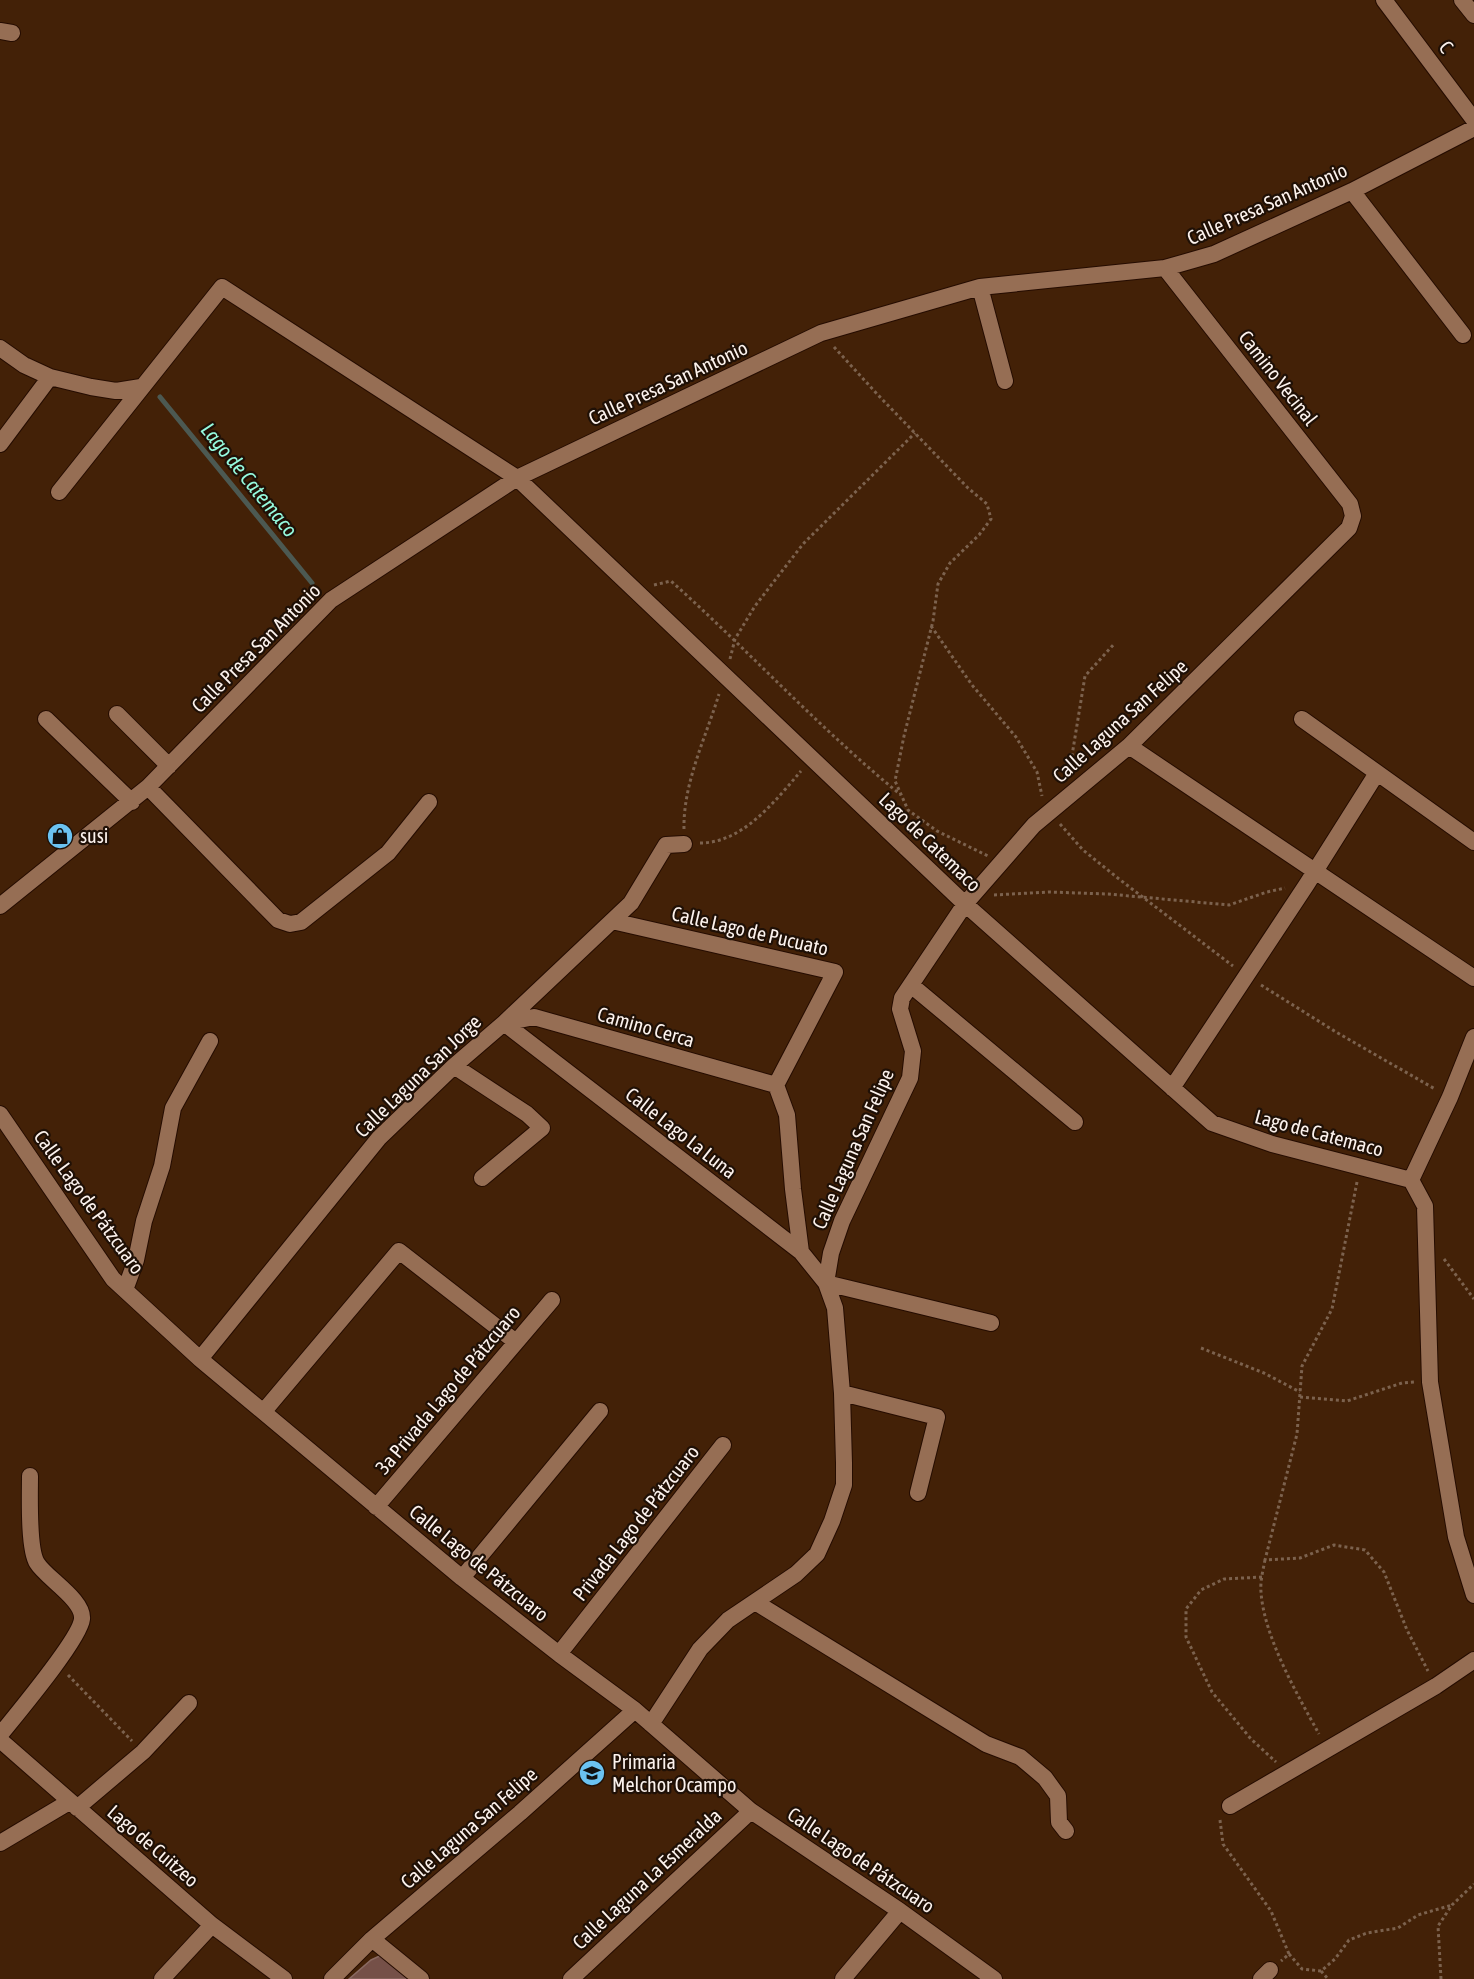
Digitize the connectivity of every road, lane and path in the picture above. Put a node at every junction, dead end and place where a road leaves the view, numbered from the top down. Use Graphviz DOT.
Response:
graph roads {
  1 [pos="1384,0"];
  2 [pos="1462,0"];
  3 [pos="1474,15"];
  4 [pos="1474,120"];
  5 [pos="1474,128"];
  6 [pos="1352,191"];
  7 [pos="1165,268"];
  8 [pos="980,286"];
  9 [pos="821,333"];
  10 [pos="1463,335"];
  11 [pos="0,348"];
  12 [pos="50,376"];
  13 [pos="1005,381"];
  14 [pos="141,387"];
  15 [pos="915,433"];
  16 [pos="0,444"];
  17 [pos="517,478"];
  18 [pos="59,492"];
  19 [pos="1353,516"];
  20 [pos="634,589"];
  21 [pos="931,626"];
  22 [pos="735,639"];
  23 [pos="1115,643"];
  24 [pos="725,676"];
  25 [pos="117,714"];
  26 [pos="46,719"];
  27 [pos="1302,719"];
  28 [pos="1129,746"];
  29 [pos="812,759"];
  30 [pos="169,766"];
  31 [pos="1377,773"];
  32 [pos="148,787"];
  33 [pos="902,796"];
  34 [pos="1069,796"];
  35 [pos="132,802"];
  36 [pos="429,802"];
  37 [pos="1049,813"];
  38 [pos="1474,842"];
  39 [pos="684,844"];
  40 [pos="1002,862"];
  41 [pos="1311,877"];
  42 [pos="968,900"];
  43 [pos="0,906"];
  44 [pos="612,921"];
  45 [pos="1474,978"];
  46 [pos="911,985"];
  47 [pos="504,1023"];
  48 [pos="1474,1038"];
  49 [pos="210,1041"];
  50 [pos="454,1066"];
  51 [pos="776,1085"];
  52 [pos="1172,1088"];
  53 [pos="0,1114"];
  54 [pos="1075,1122"];
  55 [pos="1361,1166"];
  56 [pos="482,1178"];
  57 [pos="1411,1180"];
  58 [pos="1427,1236"];
  59 [pos="801,1252"];
  60 [pos="826,1284"];
  61 [pos="125,1290"];
  62 [pos="1474,1299"];
  63 [pos="552,1300"];
  64 [pos="991,1323"];
  65 [pos="516,1342"];
  66 [pos="1201,1348"];
  67 [pos="200,1359"];
  68 [pos="1430,1382"];
  69 [pos="1300,1392"];
  70 [pos="842,1393"];
  71 [pos="1300,1397"];
  72 [pos="264,1411"];
  73 [pos="600,1411"];
  74 [pos="723,1445"];
  75 [pos="30,1476"];
  76 [pos="918,1493"];
  77 [pos="376,1507"];
  78 [pos="1265,1560"];
  79 [pos="1262,1577"];
  80 [pos="462,1578"];
  81 [pos="1474,1595"];
  82 [pos="755,1602"];
  83 [pos="559,1654"];
  84 [pos="1474,1660"];
  85 [pos="56,1662"];
  86 [pos="1436,1686"];
  87 [pos="189,1703"];
  88 [pos="635,1710"];
  89 [pos="651,1724"];
  90 [pos="0,1735"];
  91 [pos="0,1740"];
  92 [pos="1327,1749"];
  93 [pos="143,1752"];
  94 [pos="1287,1772"];
  95 [pos="73,1805"];
  96 [pos="1230,1806"];
  97 [pos="752,1811"];
  98 [pos="1066,1831"];
  99 [pos="0,1843"];
  100 [pos="1474,1884"];
  101 [pos="1452,1905"];
  102 [pos="900,1911"];
  103 [pos="212,1925"];
  104 [pos="372,1939"];
  105 [pos="1289,1954"];
  106 [pos="1321,1971"];
  107 [pos="1266,1974"];
  108 [pos="162,1979"];
  109 [pos="284,1979"];
  110 [pos="332,1979"];
  111 [pos="421,1979"];
  112 [pos="571,1979"];
  113 [pos="843,1979"];
  114 [pos="994,1979"];
  115 [pos="1328,1979"];
  116 [pos="1441,1979"];
  1 -- 4 [label="street, C"];
  2 -- 3 [label="street"];
  5 -- 6 [label="street, Calle Presa San Antonio"];
  6 -- 7 [label="street, Calle Presa San Antonio"];
  6 -- 10 [label="street"];
  7 -- 8 [label="street, Calle Presa San Antonio"];
  7 -- 19 [label="street, Camino Vecinal"];
  8 -- 9 [label="street, Calle Presa San Antonio"];
  8 -- 13 [label="street"];
  9 -- 15 [label="path"];
  9 -- 17 [label="street, Calle Presa San Antonio"];
  11 -- 12 [label="street"];
  12 -- 14 [label="street"];
  12 -- 16 [label="street"];
  14 -- 17 [label="street, Lago de Catemaco"];
  14 -- 18 [label="street"];
  15 -- 21 [label="path"];
  15 -- 22 [label="path"];
  17 -- 20 [label="street, Lago de Catemaco"];
  17 -- 30 [label="street, Calle Presa San Antonio"];
  19 -- 28 [label="street, Calle Laguna San Felipe"];
  20 -- 22 [label="path"];
  20 -- 24 [label="street, Lago de Catemaco"];
  21 -- 33 [label="path"];
  21 -- 37 [label="path"];
  22 -- 24 [label="path"];
  22 -- 33 [label="path"];
  23 -- 34 [label="path"];
  24 -- 29 [label="street, Lago de Catemaco"];
  24 -- 39 [label="path"];
  25 -- 30 [label="street"];
  26 -- 35 [label="street"];
  27 -- 31 [label="street"];
  28 -- 34 [label="street, Calle Laguna San Felipe"];
  28 -- 41 [label="street"];
  29 -- 39 [label="path"];
  29 -- 42 [label="street, Lago de Catemaco"];
  30 -- 32 [label="street, Calle Presa San Antonio"];
  31 -- 38 [label="street"];
  31 -- 41 [label="street"];
  32 -- 35 [label="street, Calle Presa San Antonio"];
  32 -- 36 [label="street"];
  33 -- 40 [label="path"];
  34 -- 37 [label="street, Calle Laguna San Felipe"];
  35 -- 43 [label="street, Calle Presa San Antonio"];
  37 -- 40 [label="street, Calle Laguna San Felipe"];
  39 -- 44 [label="street, Calle Laguna San Jorge"];
  40 -- 42 [label="street, Calle Laguna San Felipe"];
  41 -- 42 [label="path"];
  41 -- 45 [label="street"];
  41 -- 52 [label="street"];
  42 -- 46 [label="street, Calle Laguna San Felipe"];
  42 -- 52 [label="street, Lago de Catemaco"];
  44 -- 47 [label="street, Calle Laguna San Jorge"];
  44 -- 51 [label="street, Calle Lago de Pucuato"];
  46 -- 54 [label="street"];
  46 -- 60 [label="street, Calle Laguna San Felipe"];
  47 -- 50 [label="street, Calle Laguna San Jorge"];
  47 -- 51 [label="street, Camino Cerca"];
  47 -- 59 [label="street, Calle Lago La Luna"];
  48 -- 57 [label="street"];
  49 -- 61 [label="street"];
  50 -- 56 [label="street"];
  50 -- 67 [label="street, Calle Laguna San Jorge"];
  51 -- 59 [label="street"];
  52 -- 55 [label="street, Lago de Catemaco"];
  53 -- 61 [label="street, Calle Lago de Pátzcuaro"];
  55 -- 57 [label="street, Lago de Catemaco"];
  55 -- 69 [label="path"];
  57 -- 58 [label="street"];
  58 -- 62 [label="path"];
  58 -- 68 [label="street"];
  59 -- 60 [label="street, Calle Lago La Luna"];
  60 -- 64 [label="street"];
  60 -- 70 [label="street, Calle Laguna San Felipe"];
  61 -- 67 [label="street, Calle Lago de Pátzcuaro"];
  63 -- 65 [label="street, 3a Privada Lago de Pátzcuaro"];
  65 -- 72 [label="street"];
  65 -- 77 [label="street, 3a Privada Lago de Pátzcuaro"];
  66 -- 69 [label="path"];
  67 -- 72 [label="street, Calle Lago de Pátzcuaro"];
  68 -- 71 [label="path"];
  68 -- 81 [label="street"];
  69 -- 71 [label="path"];
  70 -- 76 [label="street"];
  70 -- 82 [label="street, Calle Laguna San Felipe"];
  71 -- 78 [label="path"];
  72 -- 77 [label="street, Calle Lago de Pátzcuaro"];
  73 -- 80 [label="street"];
  74 -- 83 [label="street, Privada Lago de Pátzcuaro"];
  75 -- 85 [label="street"];
  77 -- 80 [label="street, Calle Lago de Pátzcuaro"];
  78 -- 79 [label="path"];
  78 -- 86 [label="path"];
  79 -- 92 [label="path"];
  79 -- 94 [label="path"];
  80 -- 83 [label="street, Calle Lago de Pátzcuaro"];
  82 -- 89 [label="street, Calle Laguna San Felipe"];
  82 -- 98 [label="street"];
  83 -- 88 [label="street, Calle Lago de Pátzcuaro"];
  84 -- 86 [label="street"];
  85 -- 90 [label="street"];
  85 -- 93 [label="path"];
  86 -- 92 [label="street"];
  87 -- 93 [label="street"];
  88 -- 89 [label="street, Calle Lago de Pátzcuaro"];
  88 -- 104 [label="street, Calle Laguna San Felipe"];
  89 -- 97 [label="street, Calle Lago de Pátzcuaro"];
  91 -- 95 [label="street, Lago de Cuitzeo"];
  92 -- 94 [label="street"];
  93 -- 95 [label="street"];
  94 -- 96 [label="street"];
  95 -- 99 [label="street"];
  95 -- 103 [label="street, Lago de Cuitzeo"];
  96 -- 105 [label="path"];
  97 -- 102 [label="street, Calle Lago de Pátzcuaro"];
  97 -- 112 [label="street, Calle Laguna La Esmeralda"];
  100 -- 101 [label="path"];
  101 -- 106 [label="path"];
  101 -- 116 [label="path"];
  102 -- 113 [label="street"];
  102 -- 114 [label="street, Calle Lago de Pátzcuaro"];
  103 -- 108 [label="street"];
  103 -- 109 [label="street, Lago de Cuitzeo"];
  104 -- 110 [label="street, Calle Laguna San Felipe"];
  104 -- 111 [label="street"];
  105 -- 106 [label="path"];
  105 -- 107 [label="path"];
  106 -- 115 [label="path"];
}
